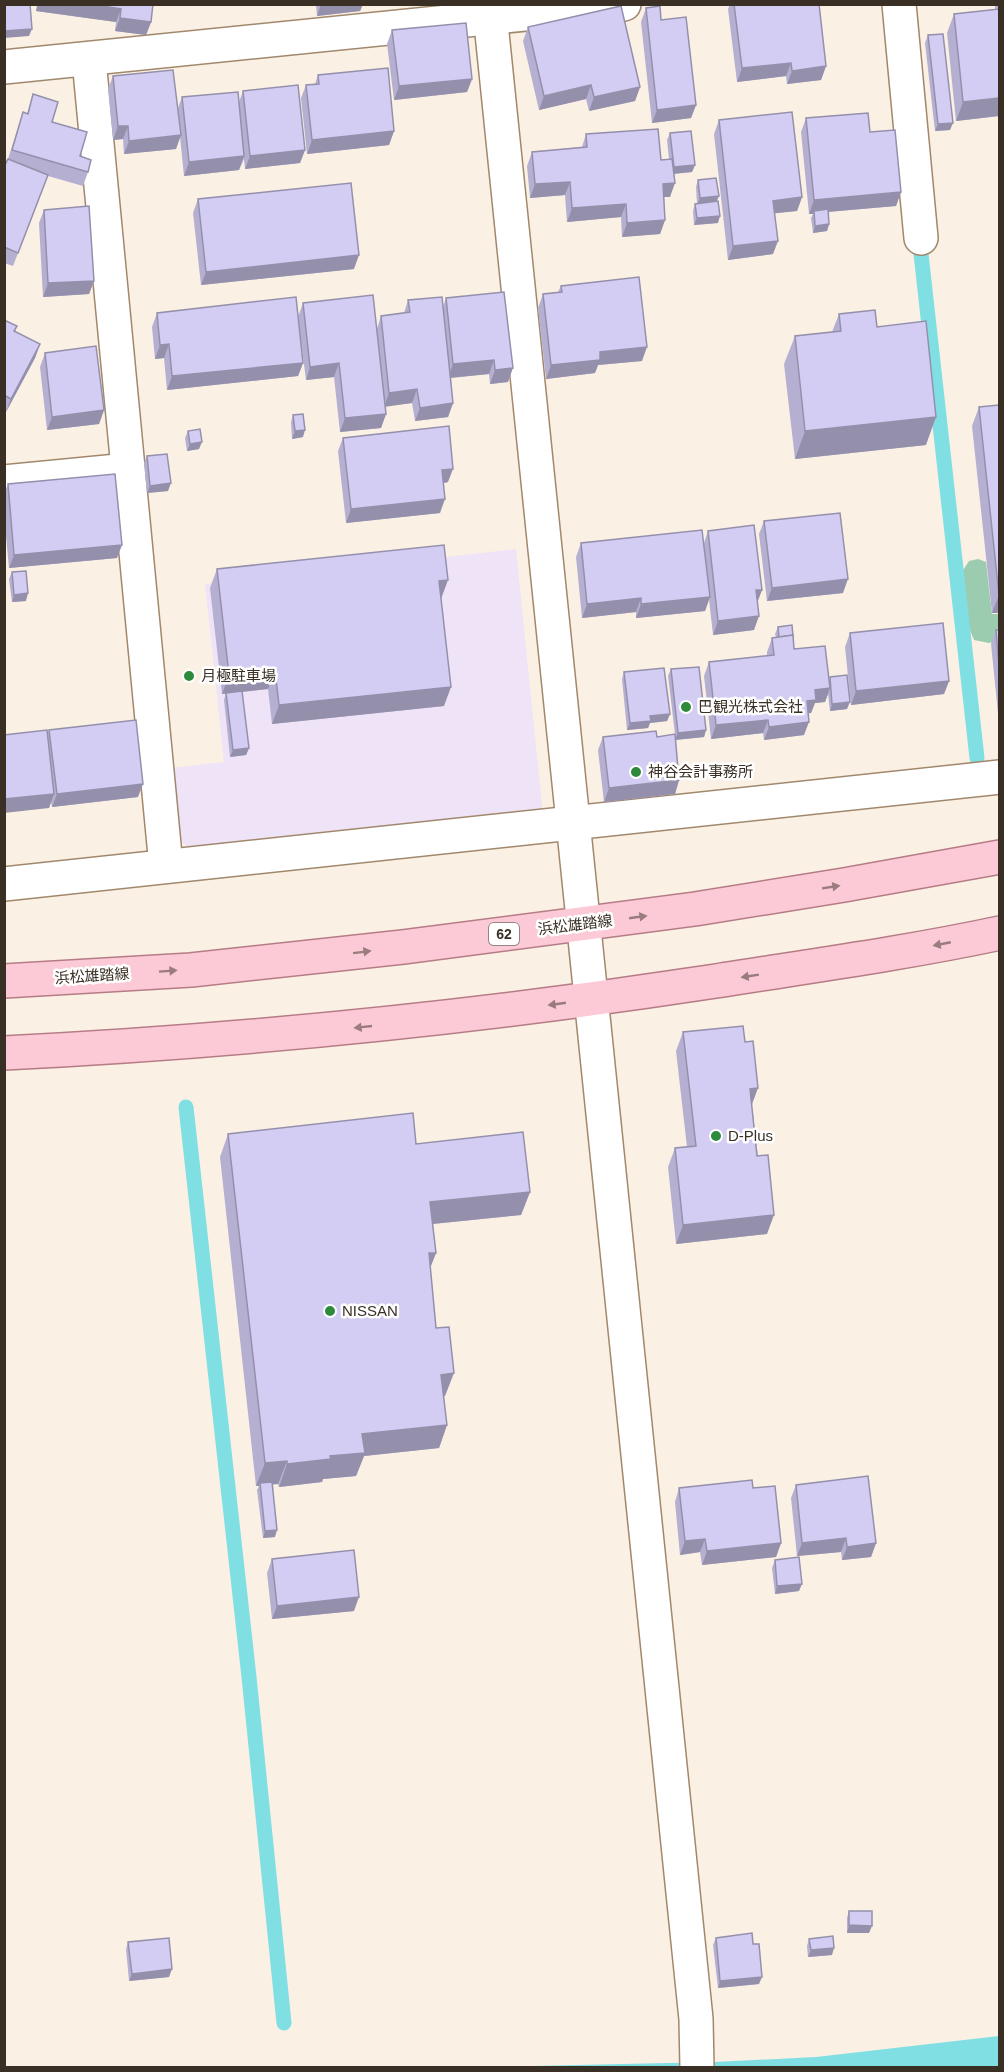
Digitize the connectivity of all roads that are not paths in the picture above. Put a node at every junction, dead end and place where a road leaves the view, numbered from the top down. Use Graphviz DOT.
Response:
graph roads {
  1 [pos="624,4"];
  2 [pos="899,4"];
  3 [pos="490,12"];
  4 [pos="89,60"];
  5 [pos="4,67"];
  6 [pos="921,238"];
  7 [pos="128,470"];
  8 [pos="4,482"];
  9 [pos="999,777"];
  10 [pos="573,824"];
  11 [pos="999,857"];
  12 [pos="166,867"];
  13 [pos="4,884"];
  14 [pos="583,925"];
  15 [pos="999,933"];
  16 [pos="4,981"];
  17 [pos="591,999"];
  18 [pos="4,1053"];
  19 [pos="697,2067"];
  1 -- 3 [label="street"];
  2 -- 6 [label="street"];
  3 -- 4 [label="street"];
  3 -- 10 [label="street"];
  4 -- 5 [label="street"];
  4 -- 7 [label="street"];
  7 -- 8 [label="street"];
  7 -- 12 [label="street"];
  9 -- 10 [label="street"];
  10 -- 12 [label="street"];
  10 -- 14 [label="street"];
  14 -- 11 [label="main road, 浜松雄踏線 / 62, one-way"];
  12 -- 13 [label="street"];
  16 -- 14 [label="main road, 浜松雄踏線 / 62, one-way"];
  14 -- 17 [label="street"];
  15 -- 17 [label="main road, one-way"];
  17 -- 18 [label="main road, one-way"];
  17 -- 19 [label="street"];
}
